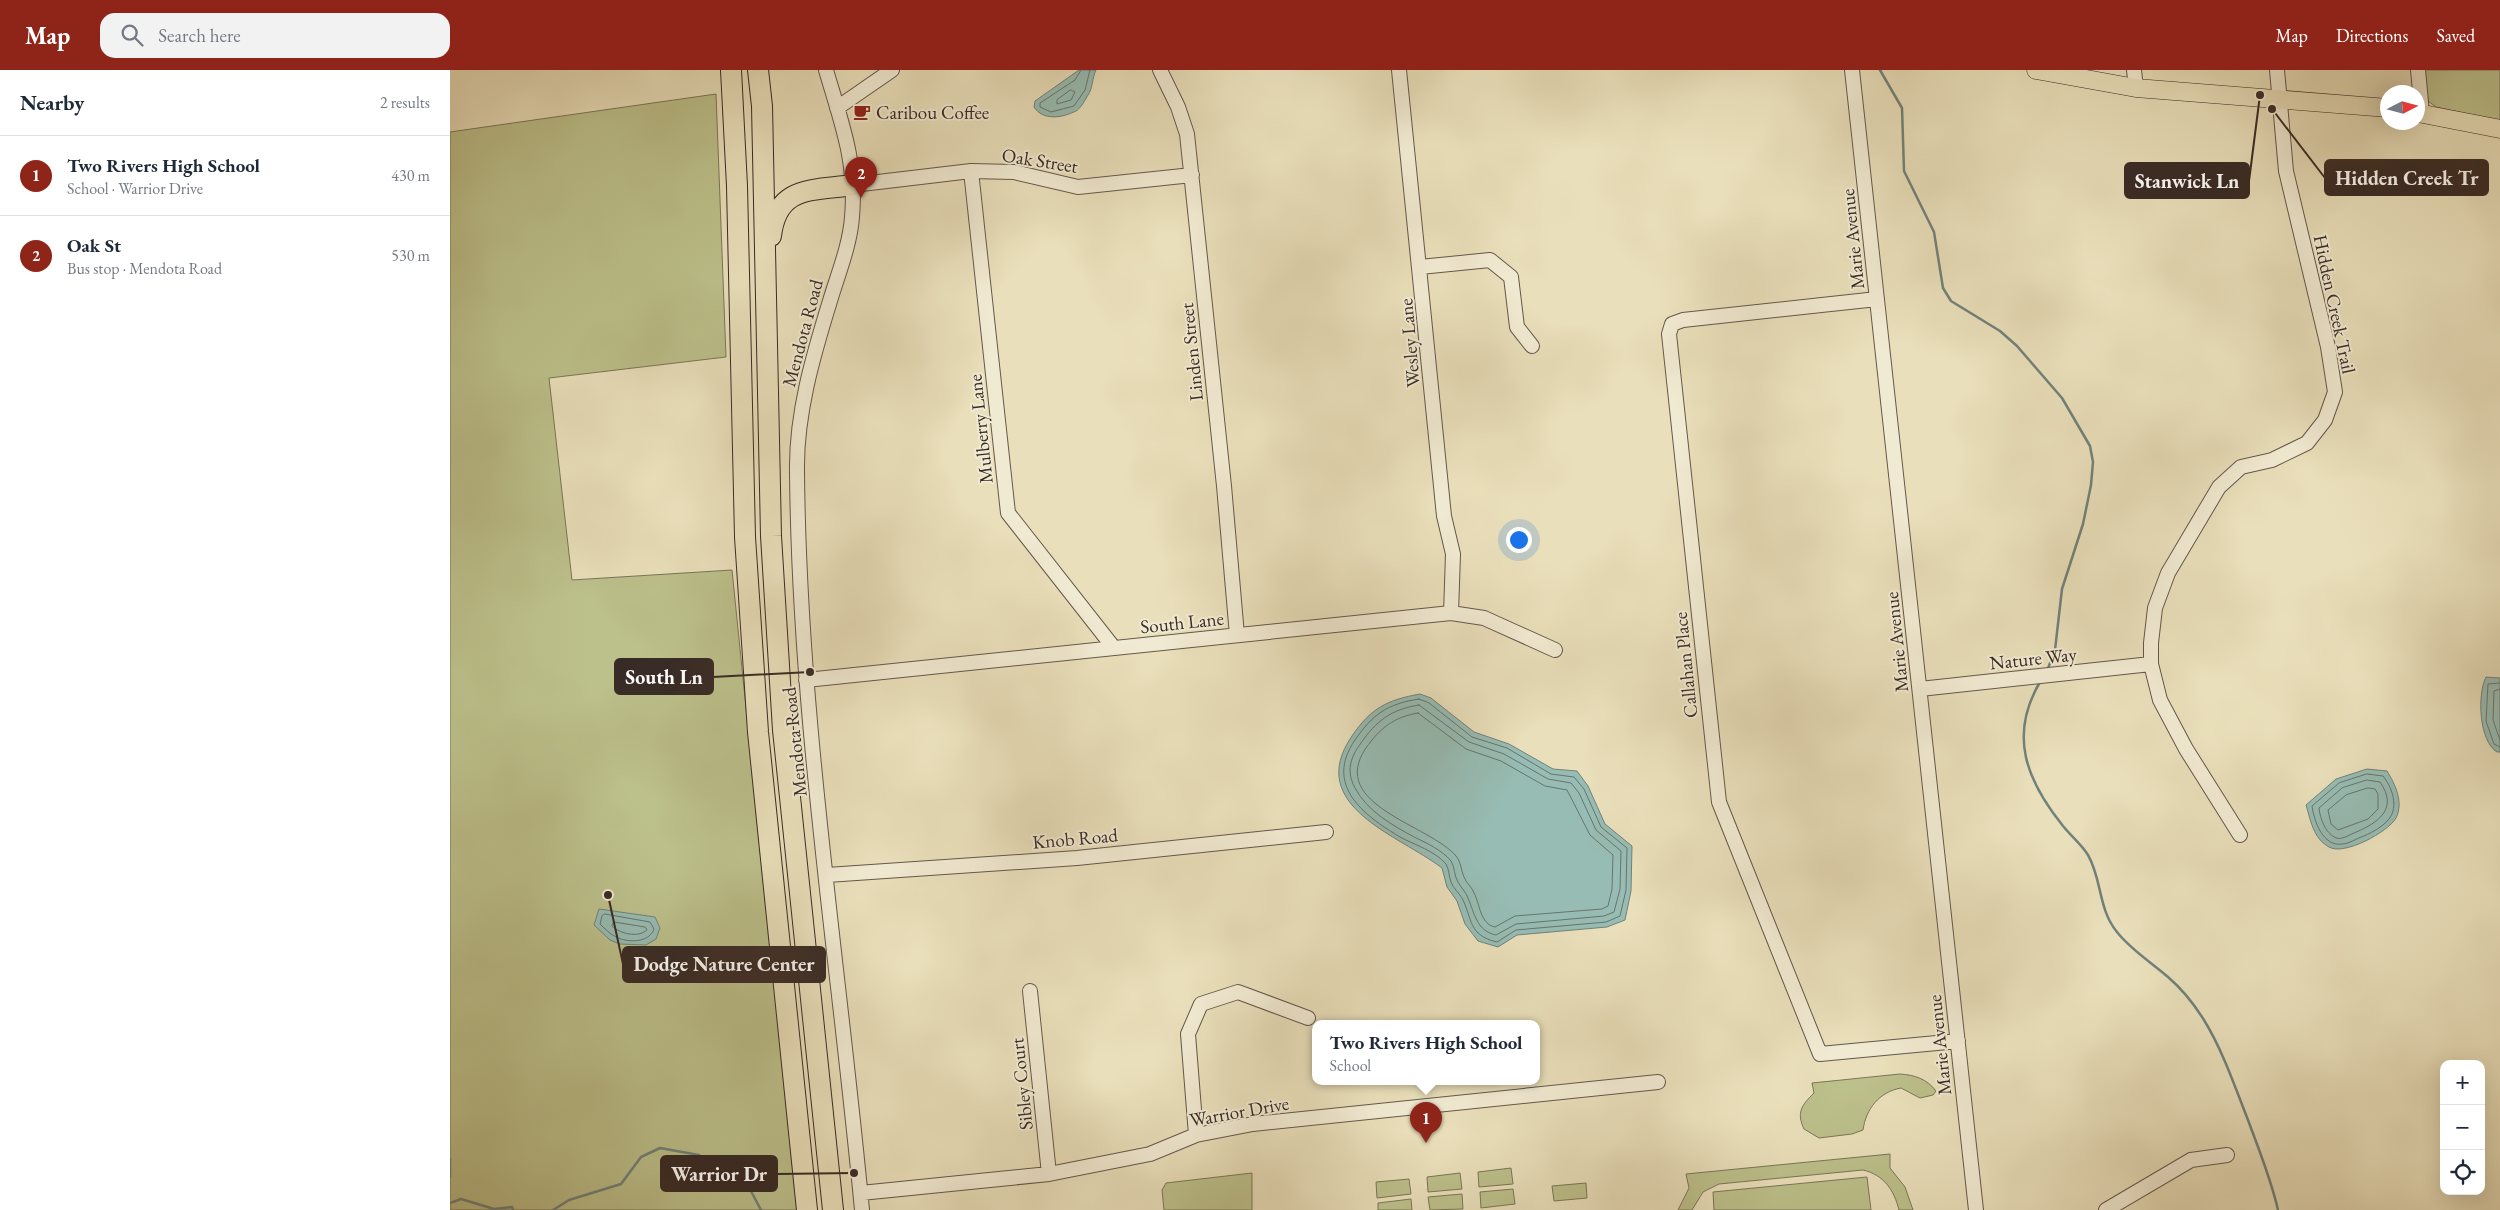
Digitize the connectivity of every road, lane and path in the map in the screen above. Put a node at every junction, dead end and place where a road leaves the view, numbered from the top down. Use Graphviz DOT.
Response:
graph roads {
  1 [pos="731,70"];
  2 [pos="758,70"];
  3 [pos="826,70"];
  4 [pos="892,70"];
  5 [pos="1160,70"];
  6 [pos="1399,70"];
  7 [pos="1852,70"];
  8 [pos="2036,70"];
  9 [pos="2134,70"];
  10 [pos="2277,70"];
  11 [pos="2418,70"];
  12 [pos="2419,85"];
  13 [pos="2136,88"];
  14 [pos="2280,100"];
  15 [pos="2380,107"];
  16 [pos="837,108"];
  17 [pos="2425,114"];
  18 [pos="2500,129"];
  19 [pos="972,171"];
  20 [pos="1192,175"];
  21 [pos="853,185"];
  22 [pos="1420,267"];
  23 [pos="766,270"];
  24 [pos="1878,299"];
  25 [pos="1532,346"];
  26 [pos="744,531"];
  27 [pos="1452,613"];
  28 [pos="1237,636"];
  29 [pos="1114,648"];
  30 [pos="1555,650"];
  31 [pos="2151,664"];
  32 [pos="780,674"];
  33 [pos="806,680"];
  34 [pos="1920,689"];
  35 [pos="1326,832"];
  36 [pos="2240,835"];
  37 [pos="827,875"];
  38 [pos="1030,991"];
  39 [pos="1308,1018"];
  40 [pos="1958,1041"];
  41 [pos="1658,1082"];
  42 [pos="1196,1135"];
  43 [pos="2227,1154"];
  44 [pos="1049,1174"];
  45 [pos="861,1193"];
  46 [pos="807,1210"];
  47 [pos="833,1210"];
  48 [pos="862,1210"];
  49 [pos="1976,1210"];
  50 [pos="2106,1210"];
  1 -- 26 [label="highway"];
  2 -- 23 [label="highway"];
  3 -- 16 [label="street, Mendota Road"];
  4 -- 16 [label="street"];
  5 -- 20 [label="street, Linden Street"];
  6 -- 22 [label="street, Wesley Lane"];
  7 -- 24 [label="street, Marie Avenue"];
  8 -- 13 [label="main road"];
  9 -- 13 [label="street"];
  10 -- 14 [label="street, Hidden Creek Trail"];
  11 -- 12 [label="street"];
  13 -- 14 [label="main road"];
  14 -- 15 [label="main road"];
  14 -- 31 [label="street, Hidden Creek Trail"];
  16 -- 21 [label="street, Mendota Road"];
  17 -- 18 [label="main road"];
  19 -- 20 [label="street, Oak Street"];
  19 -- 21 [label="street, Oak Street"];
  19 -- 29 [label="street, Mulberry Lane"];
  20 -- 28 [label="street, Linden Street"];
  21 -- 23 [label="highway"];
  21 -- 33 [label="street, Mendota Road"];
  22 -- 25 [label="street"];
  22 -- 27 [label="street, Wesley Lane"];
  23 -- 32 [label="highway"];
  24 -- 34 [label="street, Marie Avenue"];
  24 -- 40 [label="street, Callahan Place"];
  26 -- 32 [label="highway"];
  26 -- 46 [label="highway"];
  27 -- 28 [label="street, South Lane"];
  27 -- 30 [label="street, South Lane"];
  28 -- 29 [label="street, South Lane"];
  29 -- 33 [label="street, South Lane"];
  31 -- 34 [label="street, Nature Way"];
  31 -- 36 [label="street, Hidden Creek Trail"];
  32 -- 47 [label="highway"];
  33 -- 37 [label="street, Mendota Road"];
  34 -- 40 [label="street, Marie Avenue"];
  35 -- 37 [label="street, Knob Road"];
  37 -- 45 [label="street, Mendota Road"];
  38 -- 44 [label="street, Sibley Court"];
  39 -- 42 [label="street"];
  40 -- 49 [label="street, Marie Avenue"];
  41 -- 42 [label="street, Warrior Drive"];
  42 -- 44 [label="street, Warrior Drive"];
  43 -- 50 [label="street"];
  44 -- 45 [label="street, Warrior Drive"];
  45 -- 48 [label="street, Mendota Road"];
}
